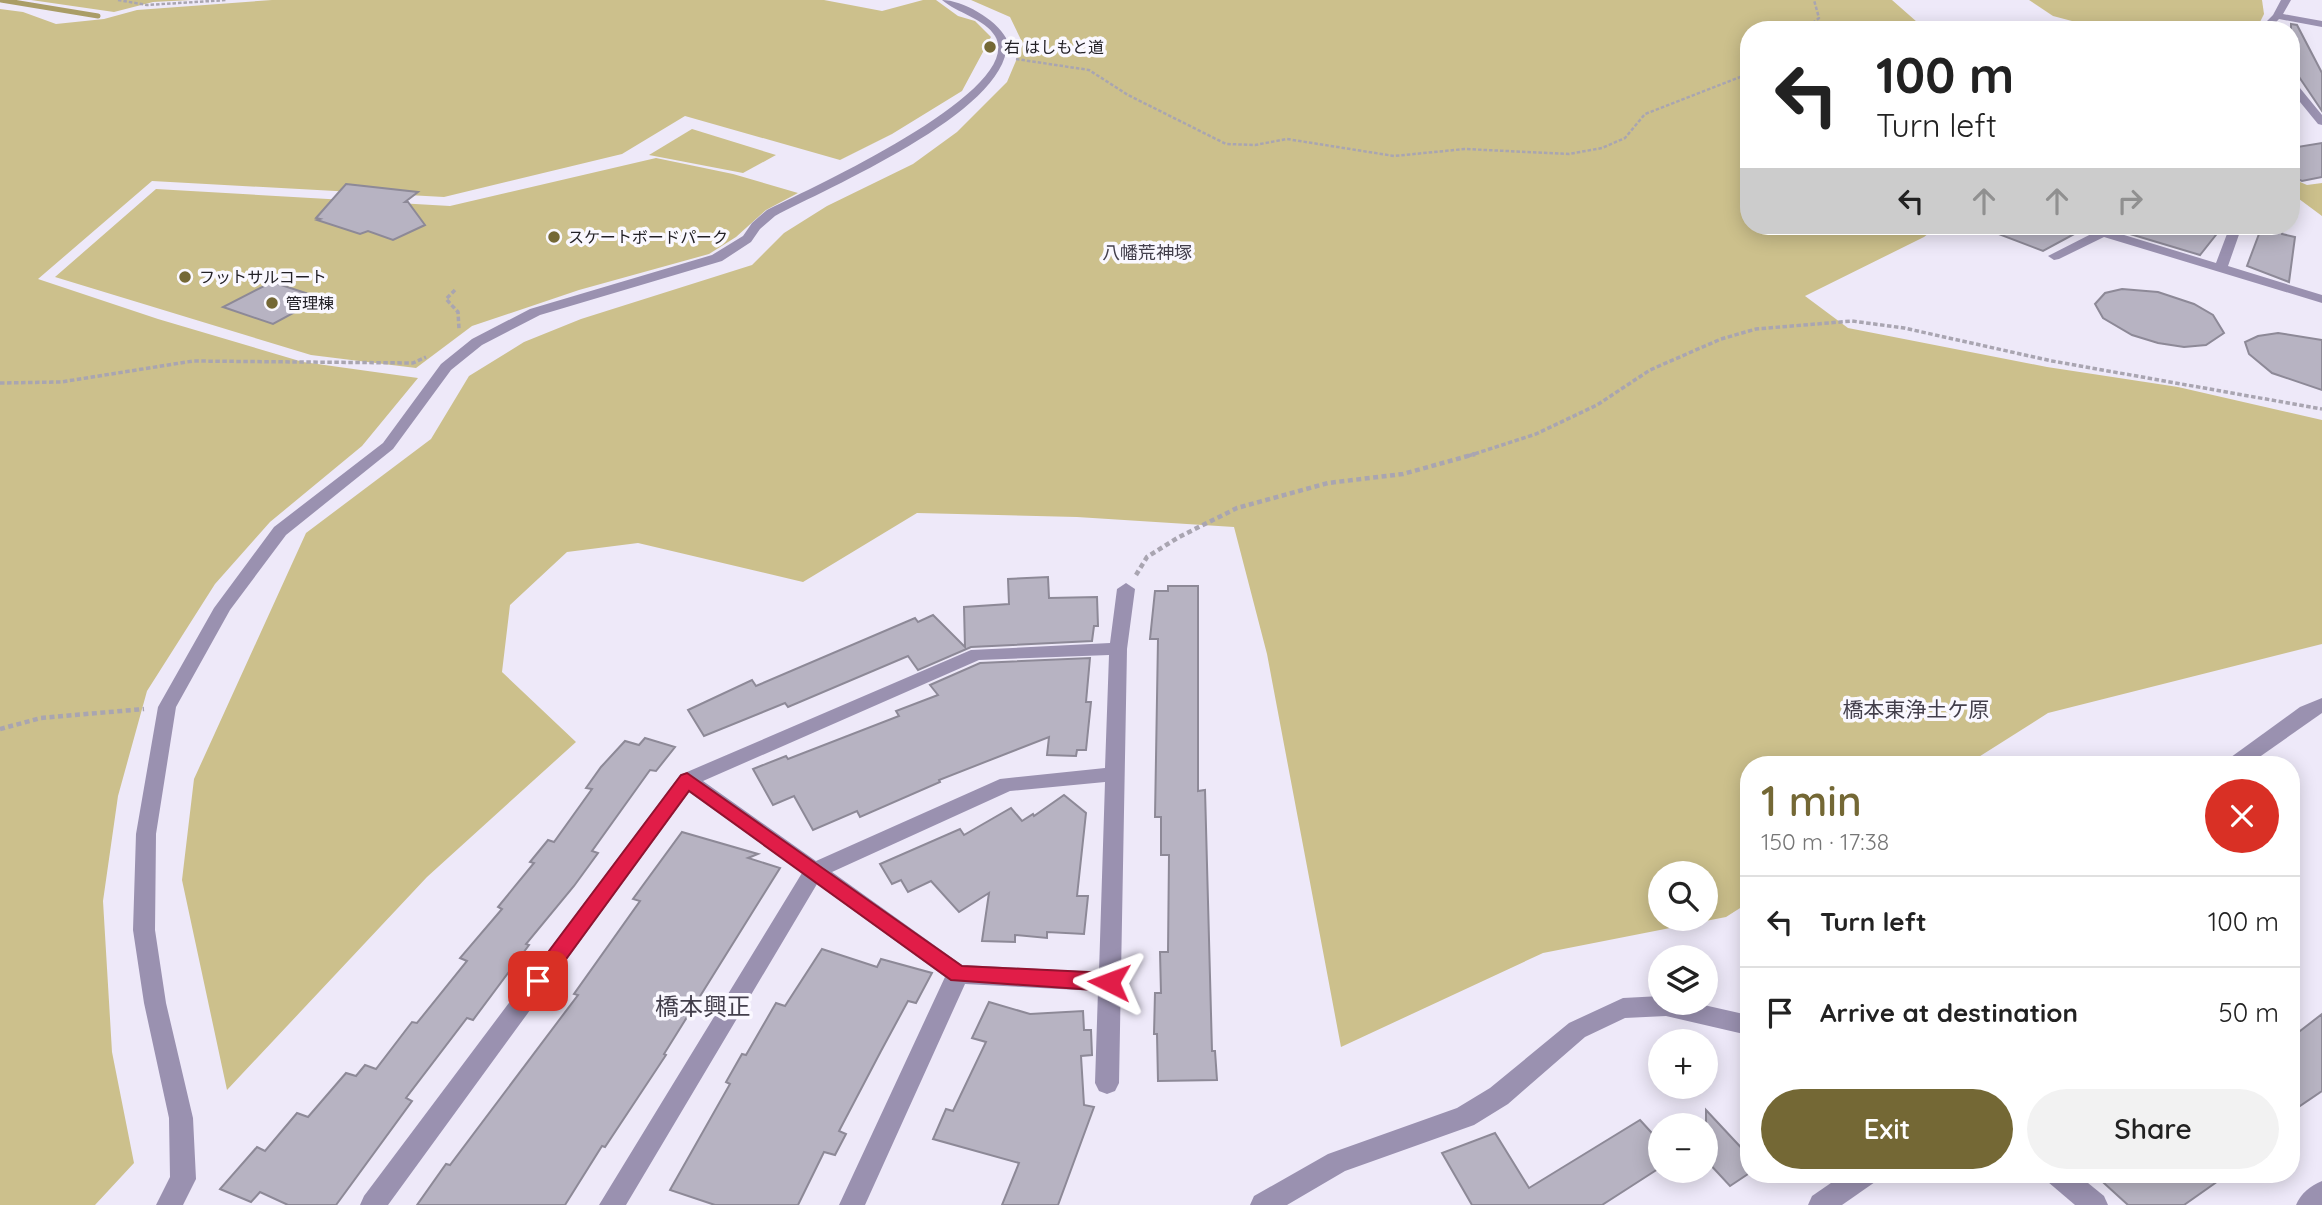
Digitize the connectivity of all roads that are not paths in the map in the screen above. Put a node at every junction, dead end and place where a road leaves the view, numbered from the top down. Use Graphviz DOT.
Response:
graph roads {
  1 [pos="947,0"];
  2 [pos="2286,0"];
  3 [pos="2277,16"];
  4 [pos="2272,21"];
  5 [pos="2322,24"];
  6 [pos="2300,95"];
  7 [pos="2322,122"];
  8 [pos="2096,235"];
  9 [pos="2120,235"];
  10 [pos="2233,235"];
  11 [pos="2053,256"];
  12 [pos="2220,270"];
  13 [pos="2322,299"];
  14 [pos="1126,589"];
  15 [pos="1118,649"];
  16 [pos="2322,705"];
  17 [pos="2246,756"];
  18 [pos="1115,774"];
  19 [pos="687,780"];
  20 [pos="814,871"];
  21 [pos="958,974"];
  22 [pos="1109,982"];
  23 [pos="1740,1023"];
  24 [pos="1107,1083"];
  25 [pos="1853,1183"];
  26 [pos="2068,1183"];
  27 [pos="2322,1193"];
  28 [pos="169,1205"];
  29 [pos="373,1205"];
  30 [pos="612,1205"];
  31 [pos="852,1205"];
  32 [pos="1263,1205"];
  33 [pos="1821,1205"];
  34 [pos="2095,1205"];
  35 [pos="2308,1205"];
  1 -- 28 [label="street"];
  2 -- 3 [label="street"];
  3 -- 4 [label="street"];
  3 -- 5 [label="street"];
  6 -- 7 [label="street"];
  8 -- 11 [label="street"];
  9 -- 12 [label="street"];
  10 -- 12 [label="street"];
  12 -- 13 [label="street"];
  14 -- 15 [label="street"];
  15 -- 18 [label="street"];
  15 -- 19 [label="street"];
  16 -- 17 [label="street"];
  18 -- 20 [label="street"];
  18 -- 22 [label="street"];
  19 -- 20 [label="street"];
  19 -- 29 [label="street"];
  20 -- 21 [label="street"];
  20 -- 30 [label="street"];
  21 -- 22 [label="street"];
  21 -- 31 [label="street"];
  22 -- 24 [label="street"];
  23 -- 32 [label="street"];
  25 -- 33 [label="street"];
  26 -- 34 [label="street"];
  27 -- 35 [label="street"];
}
